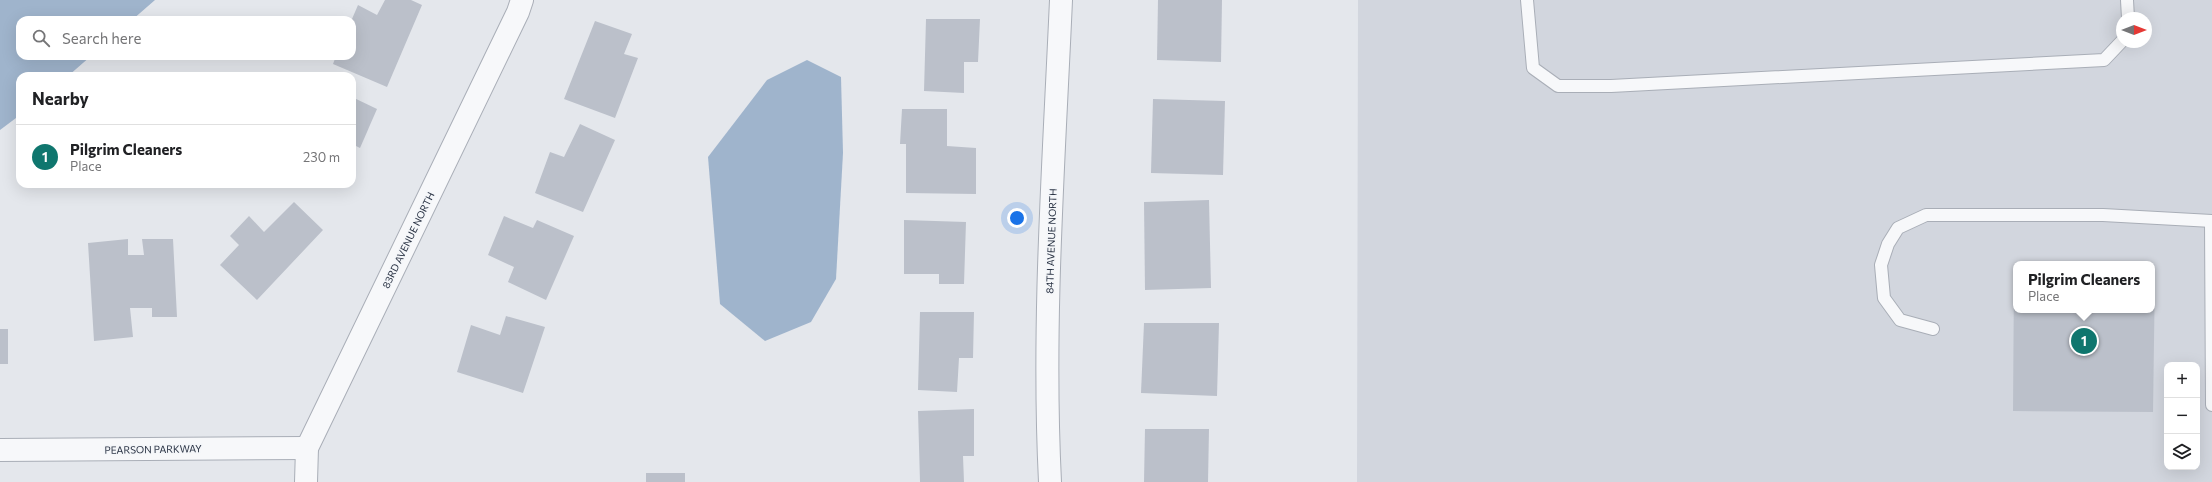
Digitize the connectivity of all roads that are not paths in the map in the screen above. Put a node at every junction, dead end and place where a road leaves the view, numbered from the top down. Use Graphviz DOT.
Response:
graph roads {
  1 [pos="522,0"];
  2 [pos="1061,0"];
  3 [pos="1527,0"];
  4 [pos="2128,0"];
  5 [pos="2128,12"];
  6 [pos="2116,47"];
  7 [pos="2212,221"];
  8 [pos="1933,329"];
  9 [pos="2212,405"];
  10 [pos="307,448"];
  11 [pos="0,450"];
  12 [pos="306,482"];
  13 [pos="1050,482"];
  1 -- 10 [label="street, 83RD AVENUE NORTH"];
  2 -- 13 [label="street, 84TH AVENUE NORTH"];
  3 -- 6 [label="lane"];
  4 -- 5 [label="lane"];
  7 -- 8 [label="lane"];
  7 -- 9 [label="lane"];
  10 -- 11 [label="street, PEARSON PARKWAY"];
  10 -- 12 [label="street, 83RD AVENUE NORTH"];
}
